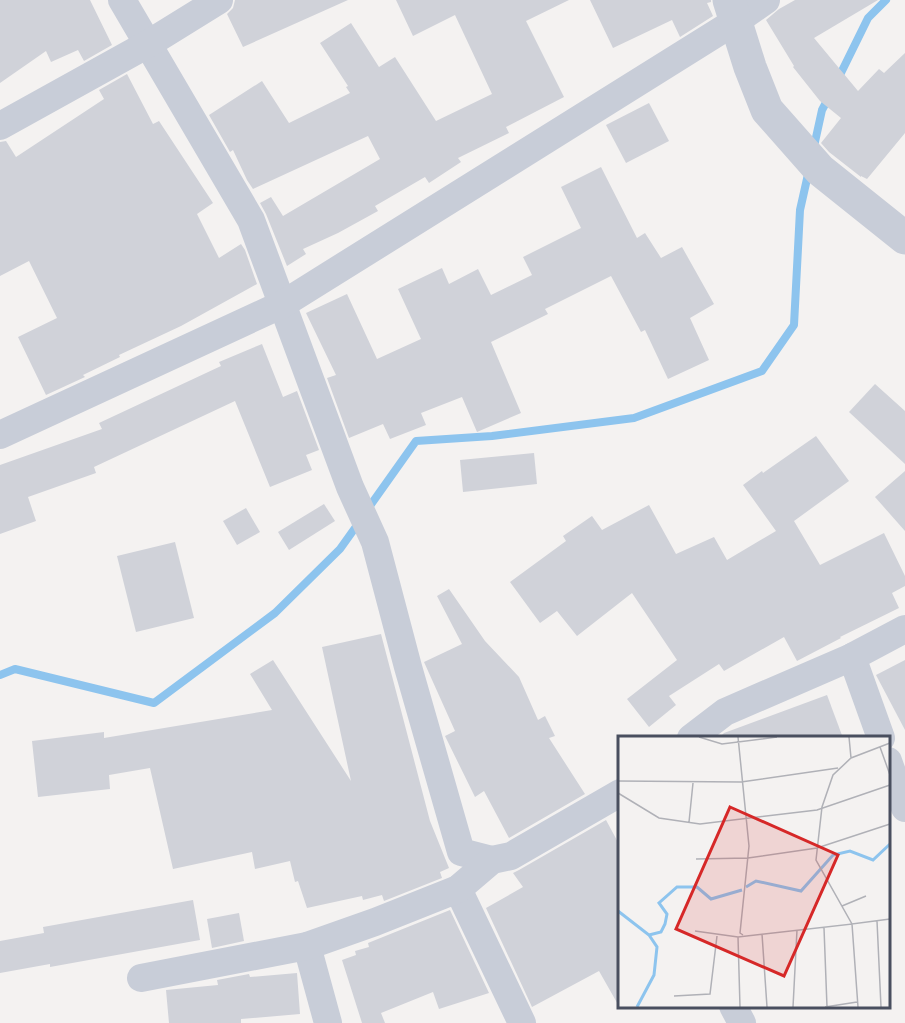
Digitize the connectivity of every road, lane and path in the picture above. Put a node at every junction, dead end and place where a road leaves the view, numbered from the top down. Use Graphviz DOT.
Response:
graph roads {
  1 [pos="122,0"];
  2 [pos="219,0"];
  3 [pos="766,0"];
  4 [pos="733,11"];
  5 [pos="148,44"];
  6 [pos="0,126"];
  7 [pos="905,238"];
  8 [pos="283,304"];
  9 [pos="0,435"];
  10 [pos="905,629"];
  11 [pos="852,657"];
  12 [pos="694,736"];
  13 [pos="880,736"];
  14 [pos="890,767"];
  15 [pos="618,795"];
  16 [pos="905,808"];
  17 [pos="492,860"];
  18 [pos="458,889"];
  19 [pos="307,946"];
  20 [pos="141,978"];
  21 [pos="735,1008"];
  22 [pos="328,1023"];
  23 [pos="522,1023"];
  24 [pos="742,1023"];
  1 -- 5 [label="street"];
  2 -- 5 [label="street"];
  3 -- 4 [label="street"];
  4 -- 7 [label="street"];
  4 -- 8 [label="street"];
  5 -- 6 [label="street"];
  5 -- 8 [label="street"];
  8 -- 9 [label="street"];
  8 -- 17 [label="street"];
  10 -- 11 [label="street"];
  11 -- 12 [label="street"];
  11 -- 13 [label="street"];
  14 -- 16 [label="street"];
  15 -- 17 [label="street"];
  17 -- 18 [label="street"];
  18 -- 19 [label="street"];
  18 -- 23 [label="street"];
  19 -- 20 [label="street"];
  19 -- 22 [label="street"];
  21 -- 24 [label="street"];
}
